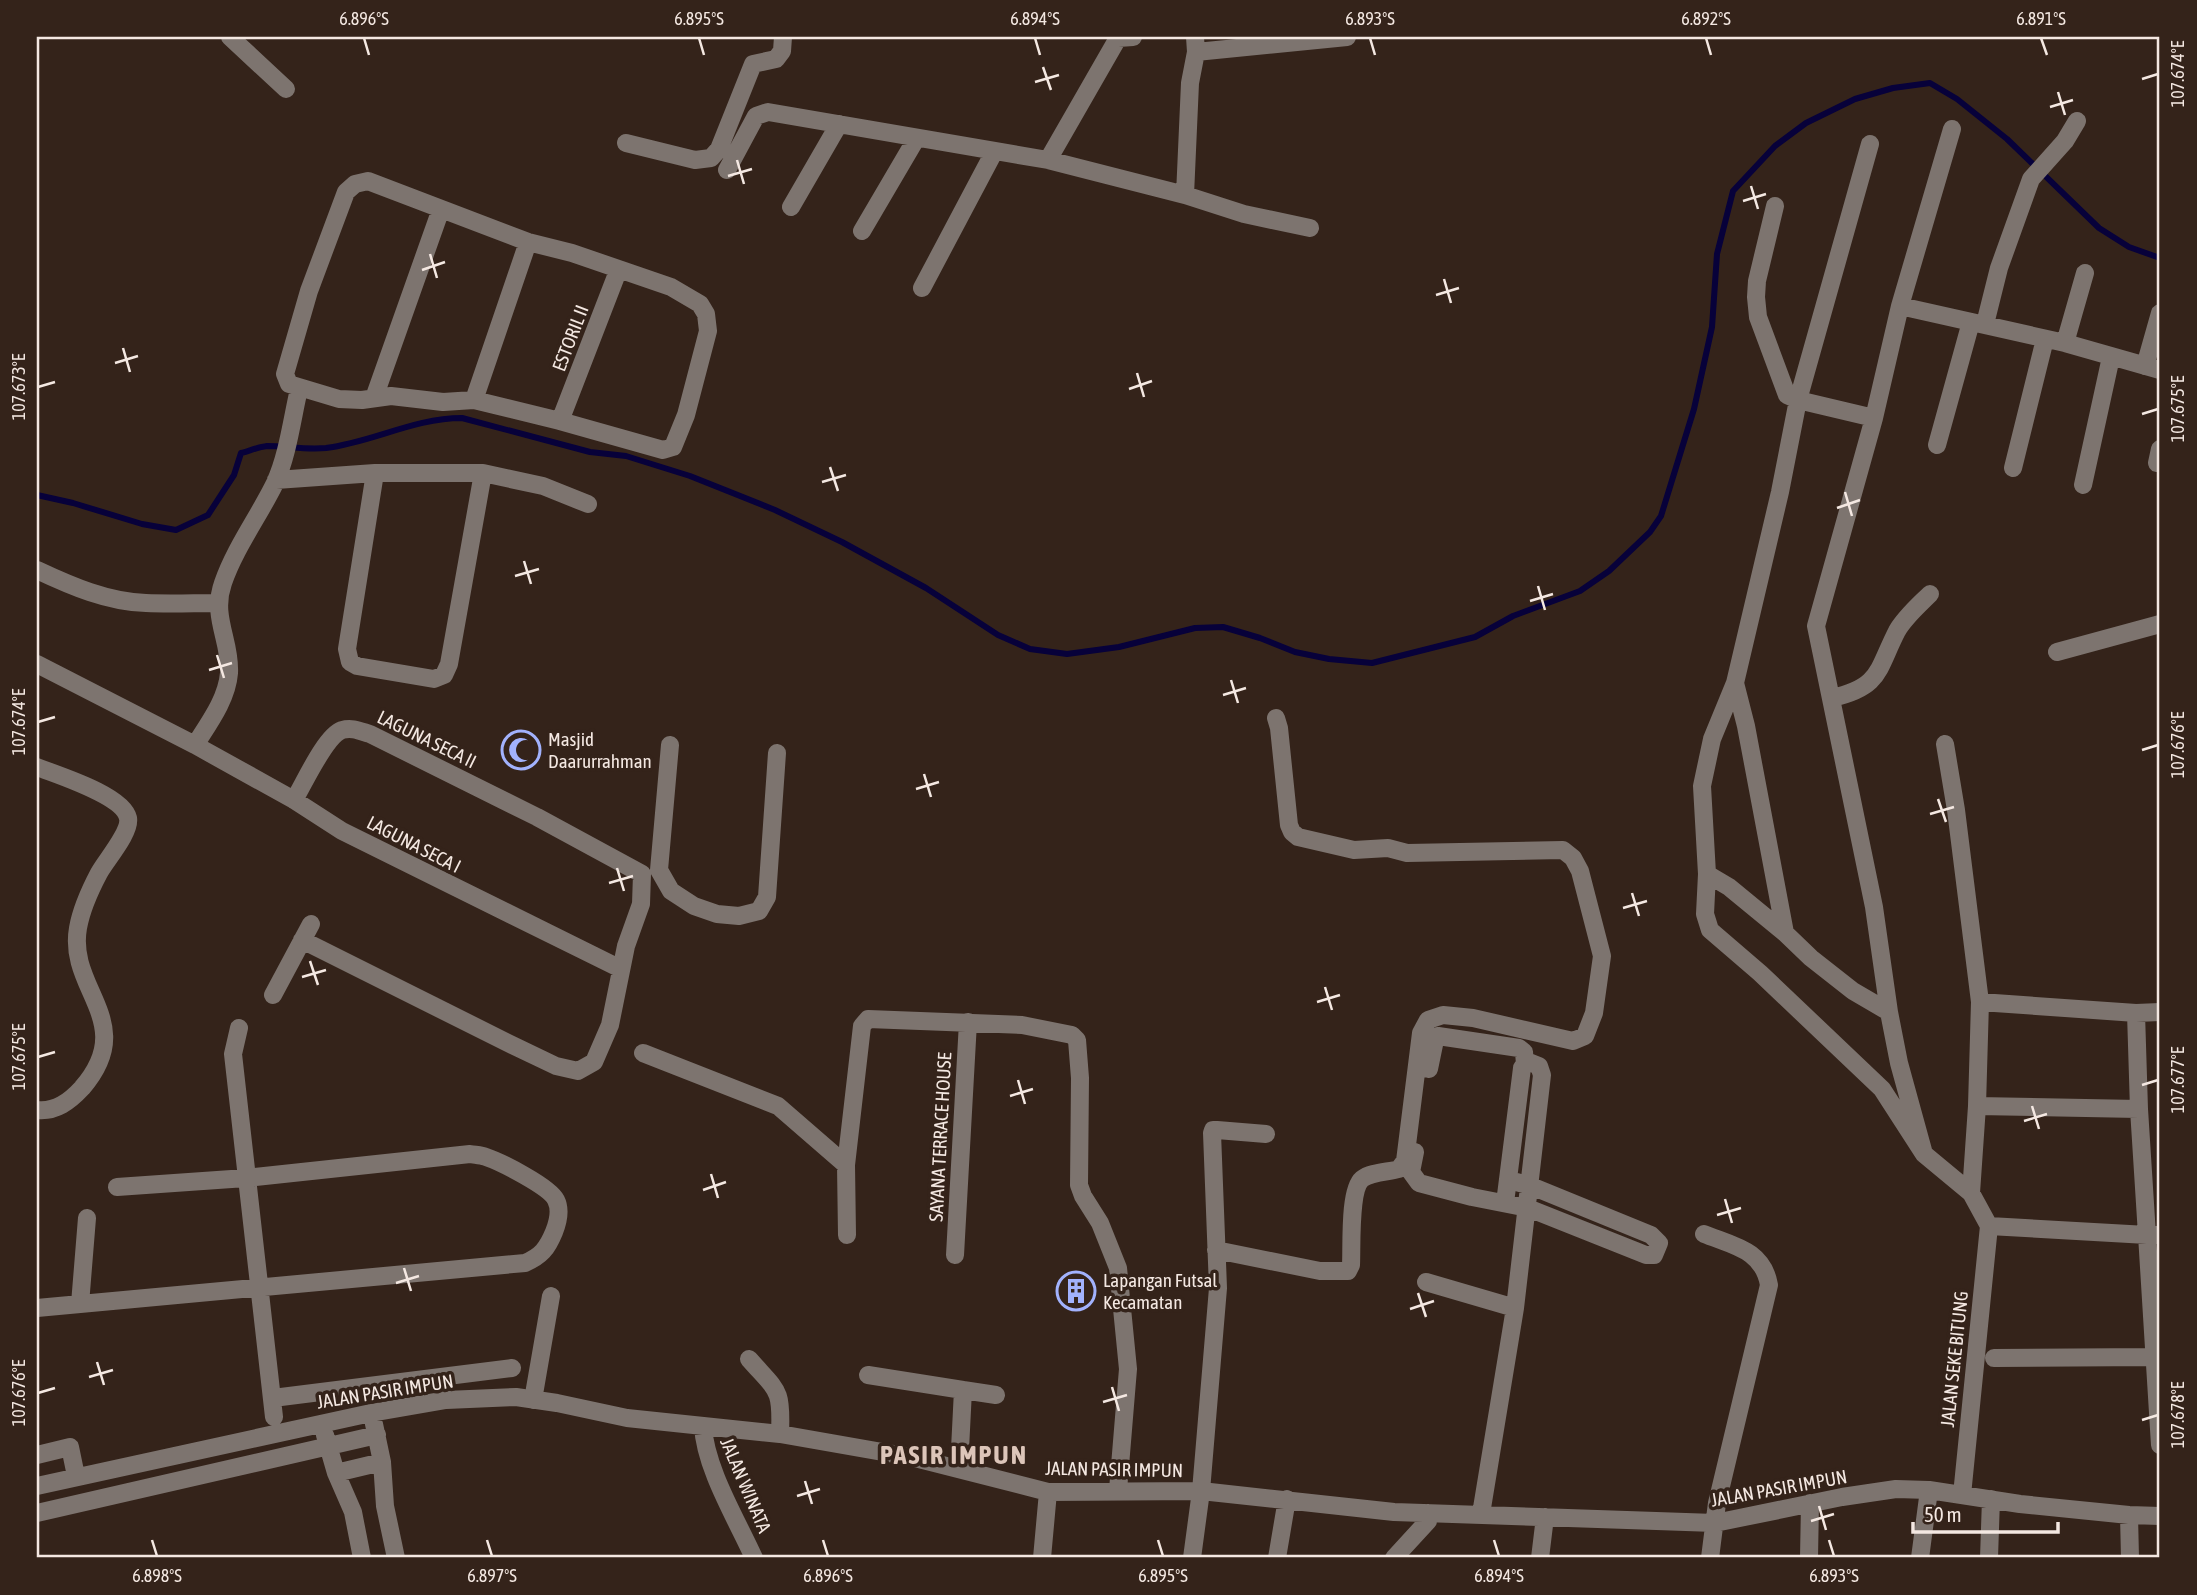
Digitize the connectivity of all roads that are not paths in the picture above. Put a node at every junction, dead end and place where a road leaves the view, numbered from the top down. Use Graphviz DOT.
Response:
graph roads {
  1 [pos="230,37"];
  2 [pos="783,37"];
  3 [pos="1123,37"];
  4 [pos="1348,37"];
  5 [pos="1196,44"];
  6 [pos="286,89"];
  7 [pos="2077,121"];
  8 [pos="839,124"];
  9 [pos="1952,130"];
  10 [pos="916,139"];
  11 [pos="626,143"];
  12 [pos="1870,144"];
  13 [pos="994,152"];
  14 [pos="1048,160"];
  15 [pos="727,170"];
  16 [pos="1185,195"];
  17 [pos="1774,206"];
  18 [pos="791,207"];
  19 [pos="441,209"];
  20 [pos="1310,228"];
  21 [pos="862,231"];
  22 [pos="528,242"];
  23 [pos="618,271"];
  24 [pos="2085,273"];
  25 [pos="922,288"];
  26 [pos="1900,306"];
  27 [pos="2160,313"];
  28 [pos="1978,323"];
  29 [pos="2045,339"];
  30 [pos="2065,343"];
  31 [pos="2111,357"];
  32 [pos="2152,368"];
  33 [pos="299,389"];
  34 [pos="374,397"];
  35 [pos="474,400"];
  36 [pos="1798,400"];
  37 [pos="1874,418"];
  38 [pos="561,421"];
  39 [pos="1937,445"];
  40 [pos="2013,468"];
  41 [pos="375,473"];
  42 [pos="483,473"];
  43 [pos="276,480"];
  44 [pos="2083,485"];
  45 [pos="588,504"];
  46 [pos="37,570"];
  47 [pos="1930,594"];
  48 [pos="218,603"];
  49 [pos="2160,624"];
  50 [pos="2057,652"];
  51 [pos="37,664"];
  52 [pos="1735,683"];
  53 [pos="1832,698"];
  54 [pos="1276,718"];
  55 [pos="1945,744"];
  56 [pos="195,745"];
  57 [pos="670,746"];
  58 [pos="777,753"];
  59 [pos="37,767"];
  60 [pos="294,800"];
  61 [pos="650,872"];
  62 [pos="1707,874"];
  63 [pos="1785,933"];
  64 [pos="621,969"];
  65 [pos="273,995"];
  66 [pos="1980,1002"];
  67 [pos="1889,1012"];
  68 [pos="2160,1012"];
  69 [pos="2136,1013"];
  70 [pos="968,1022"];
  71 [pos="239,1028"];
  72 [pos="643,1053"];
  73 [pos="1525,1064"];
  74 [pos="1978,1106"];
  75 [pos="2139,1109"];
  76 [pos="37,1111"];
  77 [pos="1266,1134"];
  78 [pos="1924,1154"];
  79 [pos="846,1165"];
  80 [pos="246,1178"];
  81 [pos="1509,1180"];
  82 [pos="1531,1186"];
  83 [pos="117,1187"];
  84 [pos="1971,1193"];
  85 [pos="1505,1203"];
  86 [pos="1528,1208"];
  87 [pos="87,1217"];
  88 [pos="1989,1226"];
  89 [pos="1704,1234"];
  90 [pos="847,1235"];
  91 [pos="2154,1235"];
  92 [pos="1216,1250"];
  93 [pos="955,1255"];
  94 [pos="1426,1282"];
  95 [pos="258,1289"];
  96 [pos="551,1296"];
  97 [pos="80,1304"];
  98 [pos="37,1308"];
  99 [pos="1515,1308"];
  100 [pos="2155,1357"];
  101 [pos="1994,1358"];
  102 [pos="750,1359"];
  103 [pos="512,1368"];
  104 [pos="868,1375"];
  105 [pos="963,1390"];
  106 [pos="996,1395"];
  107 [pos="273,1398"];
  108 [pos="533,1400"];
  109 [pos="371,1413"];
  110 [pos="274,1417"];
  111 [pos="321,1422"];
  112 [pos="703,1426"];
  113 [pos="780,1434"];
  114 [pos="377,1435"];
  115 [pos="2160,1445"];
  116 [pos="328,1447"];
  117 [pos="37,1455"];
  118 [pos="382,1462"];
  119 [pos="958,1469"];
  120 [pos="336,1473"];
  121 [pos="76,1476"];
  122 [pos="37,1486"];
  123 [pos="1118,1490"];
  124 [pos="1929,1490"];
  125 [pos="1201,1491"];
  126 [pos="1048,1492"];
  127 [pos="1962,1495"];
  128 [pos="1287,1499"];
  129 [pos="1991,1499"];
  130 [pos="1810,1503"];
  131 [pos="385,1506"];
  132 [pos="353,1512"];
  133 [pos="37,1513"];
  134 [pos="1429,1513"];
  135 [pos="1480,1514"];
  136 [pos="2129,1515"];
  137 [pos="2160,1516"];
  138 [pos="1545,1517"];
  139 [pos="1715,1523"];
  140 [pos="362,1558"];
  141 [pos="396,1558"];
  142 [pos="754,1558"];
  143 [pos="1042,1558"];
  144 [pos="1192,1558"];
  145 [pos="1277,1558"];
  146 [pos="1394,1558"];
  147 [pos="1540,1558"];
  148 [pos="1710,1558"];
  149 [pos="1809,1558"];
  150 [pos="1920,1558"];
  151 [pos="1989,1558"];
  152 [pos="2130,1558"];
  1 -- 6 [label="street"];
  2 -- 11 [label="street"];
  3 -- 14 [label="street"];
  4 -- 5 [label="street"];
  5 -- 16 [label="street"];
  7 -- 28 [label="street"];
  8 -- 10 [label="street"];
  8 -- 15 [label="street"];
  8 -- 18 [label="street"];
  9 -- 26 [label="street"];
  10 -- 13 [label="street"];
  10 -- 21 [label="street"];
  12 -- 36 [label="street"];
  13 -- 14 [label="street"];
  13 -- 25 [label="street"];
  14 -- 16 [label="street"];
  16 -- 20 [label="street"];
  17 -- 36 [label="street"];
  19 -- 22 [label="street"];
  19 -- 33 [label="street"];
  19 -- 34 [label="street"];
  22 -- 23 [label="street"];
  22 -- 35 [label="street"];
  23 -- 38 [label="street, ESTORIL II"];
  23 -- 38 [label="street"];
  24 -- 30 [label="street"];
  26 -- 28 [label="street"];
  26 -- 37 [label="street"];
  27 -- 32 [label="street"];
  28 -- 29 [label="street"];
  28 -- 39 [label="street"];
  29 -- 30 [label="street"];
  29 -- 40 [label="street"];
  30 -- 31 [label="street"];
  31 -- 32 [label="street"];
  31 -- 44 [label="street"];
  33 -- 34 [label="street"];
  33 -- 43 [label="street"];
  34 -- 35 [label="street"];
  35 -- 38 [label="street"];
  36 -- 37 [label="street"];
  36 -- 52 [label="street"];
  37 -- 53 [label="street"];
  41 -- 42 [label="street"];
  41 -- 42 [label="street"];
  41 -- 43 [label="street"];
  42 -- 45 [label="street"];
  43 -- 48 [label="street"];
  46 -- 48 [label="street"];
  47 -- 53 [label="street"];
  48 -- 56 [label="street"];
  49 -- 50 [label="street"];
  51 -- 56 [label="street, LAGUNA SECA I"];
  52 -- 62 [label="street"];
  52 -- 63 [label="street"];
  53 -- 67 [label="street"];
  54 -- 92 [label="street"];
  55 -- 66 [label="street"];
  56 -- 60 [label="street, LAGUNA SECA I"];
  57 -- 61 [label="street"];
  58 -- 61 [label="street"];
  59 -- 76 [label="street"];
  60 -- 61 [label="street, LAGUNA SECA II"];
  60 -- 64 [label="street, LAGUNA SECA I"];
  61 -- 64 [label="street"];
  62 -- 63 [label="street"];
  62 -- 78 [label="street"];
  63 -- 67 [label="street"];
  64 -- 65 [label="street"];
  66 -- 69 [label="street"];
  66 -- 74 [label="street"];
  67 -- 78 [label="street"];
  68 -- 69 [label="street"];
  69 -- 75 [label="street"];
  70 -- 79 [label="street"];
  70 -- 93 [label="street, SAYANA TERRACE HOUSE"];
  70 -- 123 [label="street"];
  71 -- 80 [label="street"];
  72 -- 79 [label="street"];
  73 -- 81 [label="street"];
  73 -- 82 [label="street"];
  73 -- 85 [label="street"];
  74 -- 75 [label="street"];
  74 -- 84 [label="street"];
  75 -- 91 [label="street"];
  77 -- 92 [label="street"];
  78 -- 84 [label="street"];
  79 -- 90 [label="street"];
  80 -- 83 [label="street"];
  80 -- 95 [label="street"];
  80 -- 95 [label="street"];
  81 -- 82 [label="street"];
  81 -- 85 [label="street"];
  82 -- 86 [label="street"];
  82 -- 86 [label="street"];
  84 -- 88 [label="street"];
  85 -- 86 [label="street"];
  86 -- 99 [label="street"];
  87 -- 97 [label="street"];
  88 -- 91 [label="street"];
  88 -- 127 [label="street, JALAN SEKE BITUNG"];
  89 -- 139 [label="street"];
  91 -- 100 [label="street"];
  92 -- 125 [label="street"];
  94 -- 99 [label="street"];
  95 -- 97 [label="street"];
  95 -- 107 [label="street"];
  96 -- 108 [label="street"];
  97 -- 98 [label="street"];
  99 -- 135 [label="street"];
  100 -- 101 [label="street"];
  100 -- 115 [label="street"];
  102 -- 113 [label="street"];
  103 -- 107 [label="street"];
  104 -- 105 [label="street"];
  105 -- 106 [label="street"];
  105 -- 119 [label="street"];
  107 -- 110 [label="street"];
  108 -- 109 [label="street, JALAN PASIR IMPUN"];
  108 -- 112 [label="street, JALAN PASIR IMPUN"];
  109 -- 111 [label="street, JALAN PASIR IMPUN"];
  109 -- 114 [label="street"];
  111 -- 116 [label="street"];
  111 -- 121 [label="street, JALAN PASIR IMPUN"];
  112 -- 113 [label="street, JALAN PASIR IMPUN"];
  112 -- 142 [label="street, JALAN WINATA"];
  113 -- 119 [label="street, JALAN PASIR IMPUN"];
  114 -- 116 [label="street"];
  114 -- 118 [label="street"];
  116 -- 120 [label="street"];
  116 -- 133 [label="street"];
  117 -- 121 [label="street"];
  118 -- 120 [label="street"];
  118 -- 131 [label="street"];
  119 -- 126 [label="street, JALAN PASIR IMPUN"];
  120 -- 132 [label="street"];
  121 -- 122 [label="street, JALAN PASIR IMPUN"];
  123 -- 125 [label="street, JALAN PASIR IMPUN"];
  123 -- 126 [label="street, JALAN PASIR IMPUN"];
  124 -- 127 [label="street, JALAN PASIR IMPUN"];
  124 -- 130 [label="street, JALAN PASIR IMPUN"];
  124 -- 150 [label="street"];
  125 -- 128 [label="street, JALAN PASIR IMPUN"];
  125 -- 144 [label="street"];
  126 -- 143 [label="street"];
  127 -- 129 [label="street, JALAN PASIR IMPUN"];
  128 -- 134 [label="street, JALAN PASIR IMPUN"];
  128 -- 145 [label="street"];
  129 -- 136 [label="street, JALAN PASIR IMPUN"];
  129 -- 151 [label="street"];
  130 -- 139 [label="street, JALAN PASIR IMPUN"];
  130 -- 149 [label="street"];
  131 -- 132 [label="street"];
  131 -- 141 [label="street"];
  132 -- 140 [label="street"];
  134 -- 135 [label="street, JALAN PASIR IMPUN"];
  134 -- 146 [label="street"];
  135 -- 138 [label="street, JALAN PASIR IMPUN"];
  136 -- 137 [label="street, JALAN PASIR IMPUN"];
  136 -- 152 [label="street"];
  138 -- 139 [label="street, JALAN PASIR IMPUN"];
  138 -- 147 [label="street"];
  139 -- 148 [label="street"];
}
